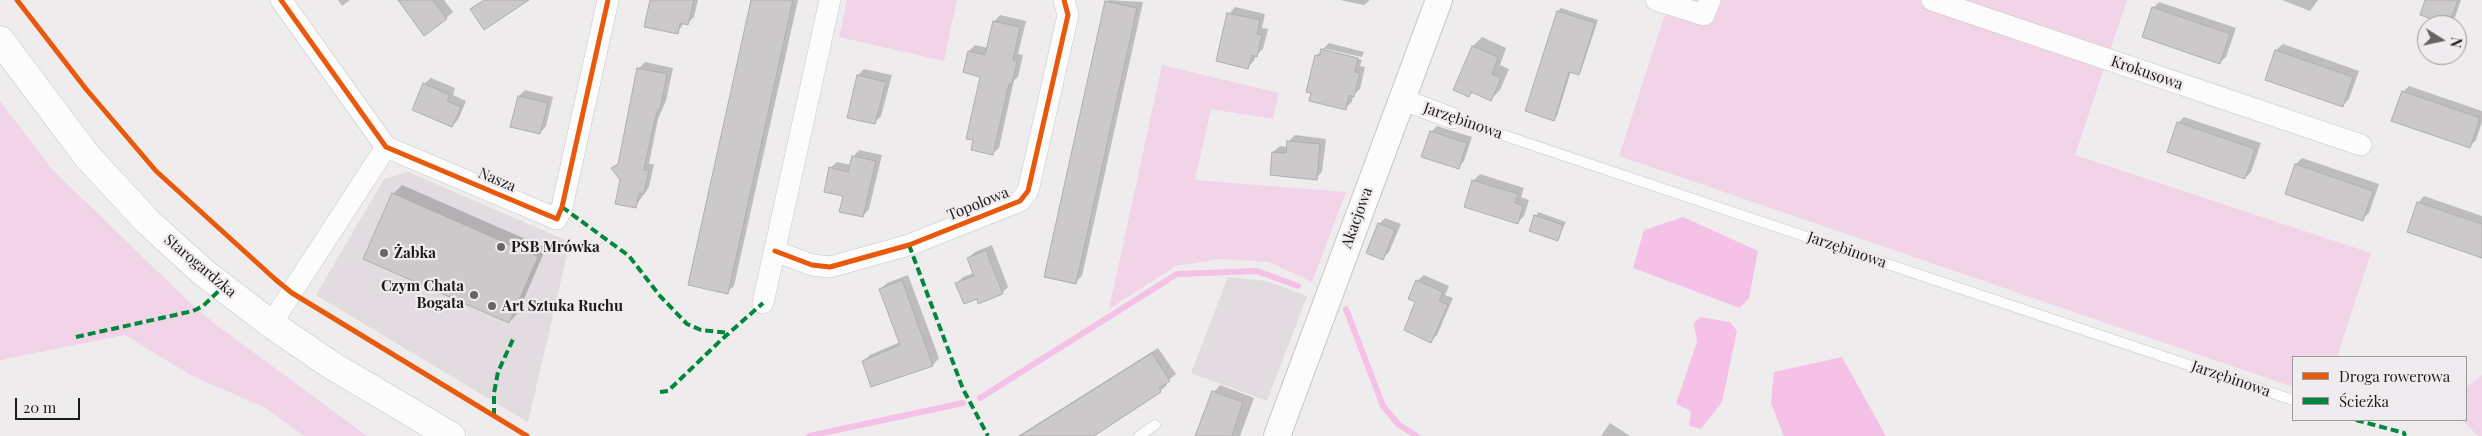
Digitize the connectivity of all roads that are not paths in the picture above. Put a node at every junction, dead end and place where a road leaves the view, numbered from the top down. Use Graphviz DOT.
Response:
graph roads {
  1 [pos="281,0"];
  2 [pos="608,0"];
  3 [pos="830,0"];
  4 [pos="1064,0"];
  5 [pos="1439,0"];
  6 [pos="1656,0"];
  7 [pos="1710,0"];
  8 [pos="1932,0"];
  9 [pos="0,40"];
  10 [pos="1401,99"];
  11 [pos="1452,118"];
  12 [pos="2361,145"];
  13 [pos="386,147"];
  14 [pos="775,251"];
  15 [pos="764,303"];
  16 [pos="271,324"];
  17 [pos="2292,400"];
  18 [pos="1155,426"];
  19 [pos="451,436"];
  20 [pos="1139,436"];
  21 [pos="1277,436"];
  1 -- 13 [label="street"];
  2 -- 13 [label="street, Nasza"];
  3 -- 14 [label="street"];
  4 -- 14 [label="street, Topolowa"];
  5 -- 10 [label="street, Akacjowa"];
  6 -- 7 [label="street"];
  8 -- 12 [label="street, Krokusowa"];
  9 -- 16 [label="main road, Starogardzka"];
  10 -- 11 [label="street, Jarzębinowa"];
  10 -- 21 [label="street, Akacjowa"];
  11 -- 17 [label="lane, Jarzębinowa"];
  13 -- 16 [label="street"];
  14 -- 15 [label="street"];
  16 -- 19 [label="main road, Starogardzka"];
  18 -- 20 [label="lane"];
}
